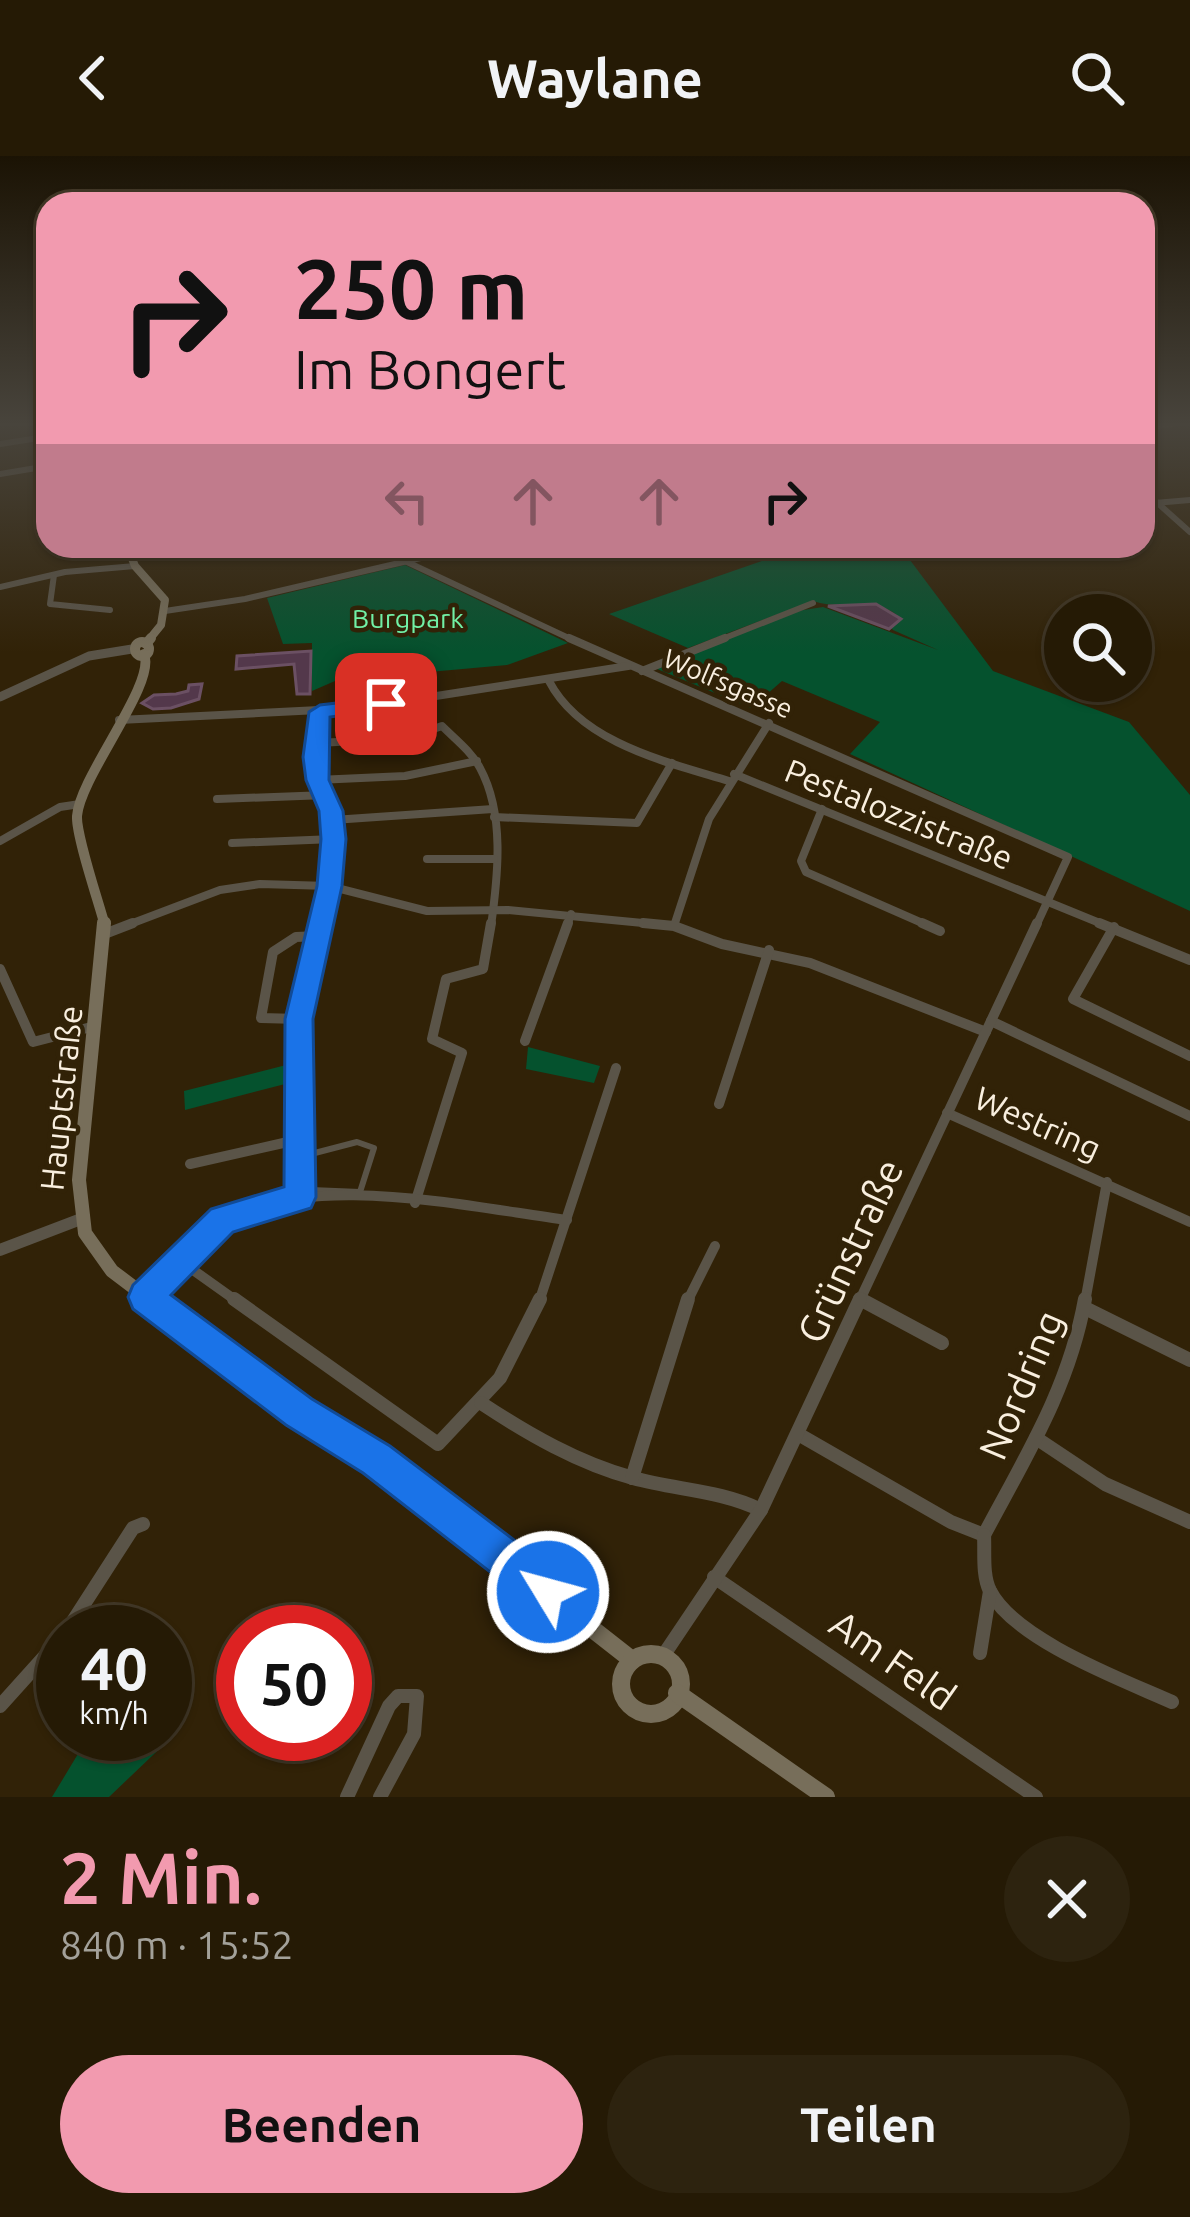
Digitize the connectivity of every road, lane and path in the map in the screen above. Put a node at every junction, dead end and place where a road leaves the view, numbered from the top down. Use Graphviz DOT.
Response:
graph roads {
  1 [pos="1190,500"];
  2 [pos="1157,502"];
  3 [pos="1190,532"];
  4 [pos="132,558"];
  5 [pos="402,558"];
  6 [pos="426,558"];
  7 [pos="411,562"];
  8 [pos="135,566"];
  9 [pos="54,574"];
  10 [pos="0,587"];
  11 [pos="814,602"];
  12 [pos="110,610"];
  13 [pos="166,611"];
  14 [pos="145,649"];
  15 [pos="132,650"];
  16 [pos="628,666"];
  17 [pos="642,670"];
  18 [pos="549,681"];
  19 [pos="0,697"];
  20 [pos="320,712"];
  21 [pos="119,720"];
  22 [pos="769,723"];
  23 [pos="315,742"];
  24 [pos="477,761"];
  25 [pos="672,764"];
  26 [pos="732,778"];
  27 [pos="317,780"];
  28 [pos="327,795"];
  29 [pos="217,799"];
  30 [pos="80,804"];
  31 [pos="822,809"];
  32 [pos="493,813"];
  33 [pos="333,820"];
  34 [pos="334,839"];
  35 [pos="0,841"];
  36 [pos="232,843"];
  37 [pos="1068,857"];
  38 [pos="427,859"];
  39 [pos="494,859"];
  40 [pos="329,886"];
  41 [pos="1046,900"];
  42 [pos="497,910"];
  43 [pos="571,914"];
  44 [pos="674,926"];
  45 [pos="1114,927"];
  46 [pos="940,931"];
  47 [pos="107,934"];
  48 [pos="318,937"];
  49 [pos="769,950"];
  50 [pos="1190,960"];
  51 [pos="0,968"];
  52 [pos="299,1019"];
  53 [pos="98,1026"];
  54 [pos="988,1027"];
  55 [pos="525,1041"];
  56 [pos="1190,1056"];
  57 [pos="616,1068"];
  58 [pos="719,1104"];
  59 [pos="947,1112"];
  60 [pos="1190,1117"];
  61 [pos="301,1139"];
  62 [pos="190,1164"];
  63 [pos="1107,1182"];
  64 [pos="360,1192"];
  65 [pos="300,1197"];
  66 [pos="416,1203"];
  67 [pos="81,1220"];
  68 [pos="567,1220"];
  69 [pos="1190,1222"];
  70 [pos="716,1246"];
  71 [pos="0,1250"];
  72 [pos="179,1260"];
  73 [pos="146,1297"];
  74 [pos="860,1299"];
  75 [pos="1087,1309"];
  76 [pos="942,1342"];
  77 [pos="1190,1360"];
  78 [pos="482,1403"];
  79 [pos="798,1434"];
  80 [pos="1036,1438"];
  81 [pos="632,1478"];
  82 [pos="761,1510"];
  83 [pos="1190,1522"];
  84 [pos="143,1524"];
  85 [pos="984,1534"];
  86 [pos="714,1577"];
  87 [pos="991,1591"];
  88 [pos="83,1605"];
  89 [pos="980,1653"];
  90 [pos="663,1656"];
  91 [pos="632,1660"];
  92 [pos="36,1666"];
  93 [pos="677,1693"];
  94 [pos="1172,1702"];
  95 [pos="0,1706"];
  96 [pos="346,1797"];
  97 [pos="380,1797"];
  98 [pos="826,1797"];
  99 [pos="1036,1797"];
  1 -- 2 [label="street"];
  2 -- 3 [label="street"];
  4 -- 8 [label="main road"];
  5 -- 7 [label="street, Wolfsgasse"];
  6 -- 7 [label="street"];
  7 -- 13 [label="street"];
  7 -- 16 [label="street, Wolfsgasse"];
  8 -- 9 [label="street"];
  8 -- 13 [label="main road"];
  9 -- 10 [label="street"];
  9 -- 12 [label="street"];
  11 -- 17 [label="street"];
  13 -- 14 [label="main road"];
  14 -- 15 [label="main road"];
  14 -- 21 [label="main road"];
  15 -- 19 [label="street"];
  16 -- 17 [label="street, Wolfsgasse"];
  16 -- 18 [label="street"];
  17 -- 22 [label="street, Wolfsgasse"];
  18 -- 20 [label="street"];
  18 -- 25 [label="street, Pestalozzistraße"];
  20 -- 21 [label="street"];
  20 -- 23 [label="street"];
  21 -- 30 [label="main road"];
  22 -- 26 [label="street"];
  22 -- 37 [label="street, Wolfsgasse"];
  23 -- 24 [label="street"];
  23 -- 27 [label="street"];
  24 -- 27 [label="street"];
  24 -- 32 [label="street"];
  25 -- 26 [label="street, Pestalozzistraße"];
  25 -- 32 [label="street"];
  26 -- 31 [label="street, Pestalozzistraße"];
  26 -- 44 [label="street"];
  27 -- 28 [label="street"];
  28 -- 29 [label="street"];
  28 -- 33 [label="street"];
  30 -- 35 [label="street"];
  30 -- 47 [label="main road, Hauptstraße"];
  31 -- 41 [label="street, Pestalozzistraße"];
  31 -- 46 [label="street"];
  32 -- 33 [label="street"];
  32 -- 39 [label="street"];
  33 -- 34 [label="street"];
  34 -- 36 [label="street"];
  34 -- 40 [label="street"];
  37 -- 41 [label="street, Grünstraße"];
  38 -- 39 [label="street"];
  39 -- 42 [label="street"];
  40 -- 42 [label="street"];
  40 -- 47 [label="street"];
  40 -- 48 [label="street"];
  41 -- 45 [label="street, Pestalozzistraße"];
  41 -- 54 [label="street, Grünstraße"];
  42 -- 43 [label="street"];
  42 -- 66 [label="street"];
  43 -- 44 [label="street"];
  43 -- 55 [label="street"];
  44 -- 49 [label="street"];
  45 -- 50 [label="street, Pestalozzistraße"];
  45 -- 56 [label="street"];
  47 -- 53 [label="main road, Hauptstraße"];
  48 -- 52 [label="street"];
  48 -- 52 [label="street"];
  49 -- 54 [label="street"];
  49 -- 58 [label="street"];
  51 -- 53 [label="street"];
  52 -- 61 [label="street"];
  53 -- 67 [label="main road, Hauptstraße"];
  54 -- 59 [label="street, Grünstraße"];
  54 -- 60 [label="street"];
  57 -- 68 [label="street"];
  59 -- 63 [label="street, Westring"];
  59 -- 74 [label="street, Grünstraße"];
  61 -- 62 [label="street"];
  61 -- 65 [label="street"];
  63 -- 69 [label="street, Westring"];
  63 -- 75 [label="street, Nordring"];
  64 -- 64 [label="street"];
  65 -- 66 [label="street"];
  65 -- 72 [label="street"];
  66 -- 68 [label="street"];
  67 -- 71 [label="street"];
  67 -- 73 [label="main road, Hauptstraße"];
  68 -- 78 [label="street"];
  70 -- 81 [label="street"];
  72 -- 73 [label="street"];
  72 -- 78 [label="street"];
  73 -- 91 [label="main road, Hauptstraße"];
  74 -- 76 [label="street"];
  74 -- 79 [label="street, Grünstraße"];
  75 -- 77 [label="street"];
  75 -- 80 [label="street, Nordring"];
  78 -- 81 [label="street"];
  79 -- 82 [label="street, Grünstraße"];
  79 -- 85 [label="street"];
  80 -- 83 [label="street"];
  80 -- 85 [label="street, Nordring"];
  81 -- 82 [label="street"];
  82 -- 86 [label="street, Grünstraße"];
  84 -- 88 [label="street"];
  85 -- 87 [label="street"];
  86 -- 90 [label="street, Grünstraße"];
  86 -- 99 [label="street, Am Feld"];
  87 -- 89 [label="street"];
  87 -- 94 [label="street"];
  90 -- 91 [label="main road"];
  90 -- 93 [label="main road"];
  91 -- 93 [label="main road"];
  92 -- 95 [label="street"];
  93 -- 98 [label="main road"];
  96 -- 97 [label="street"];
}
